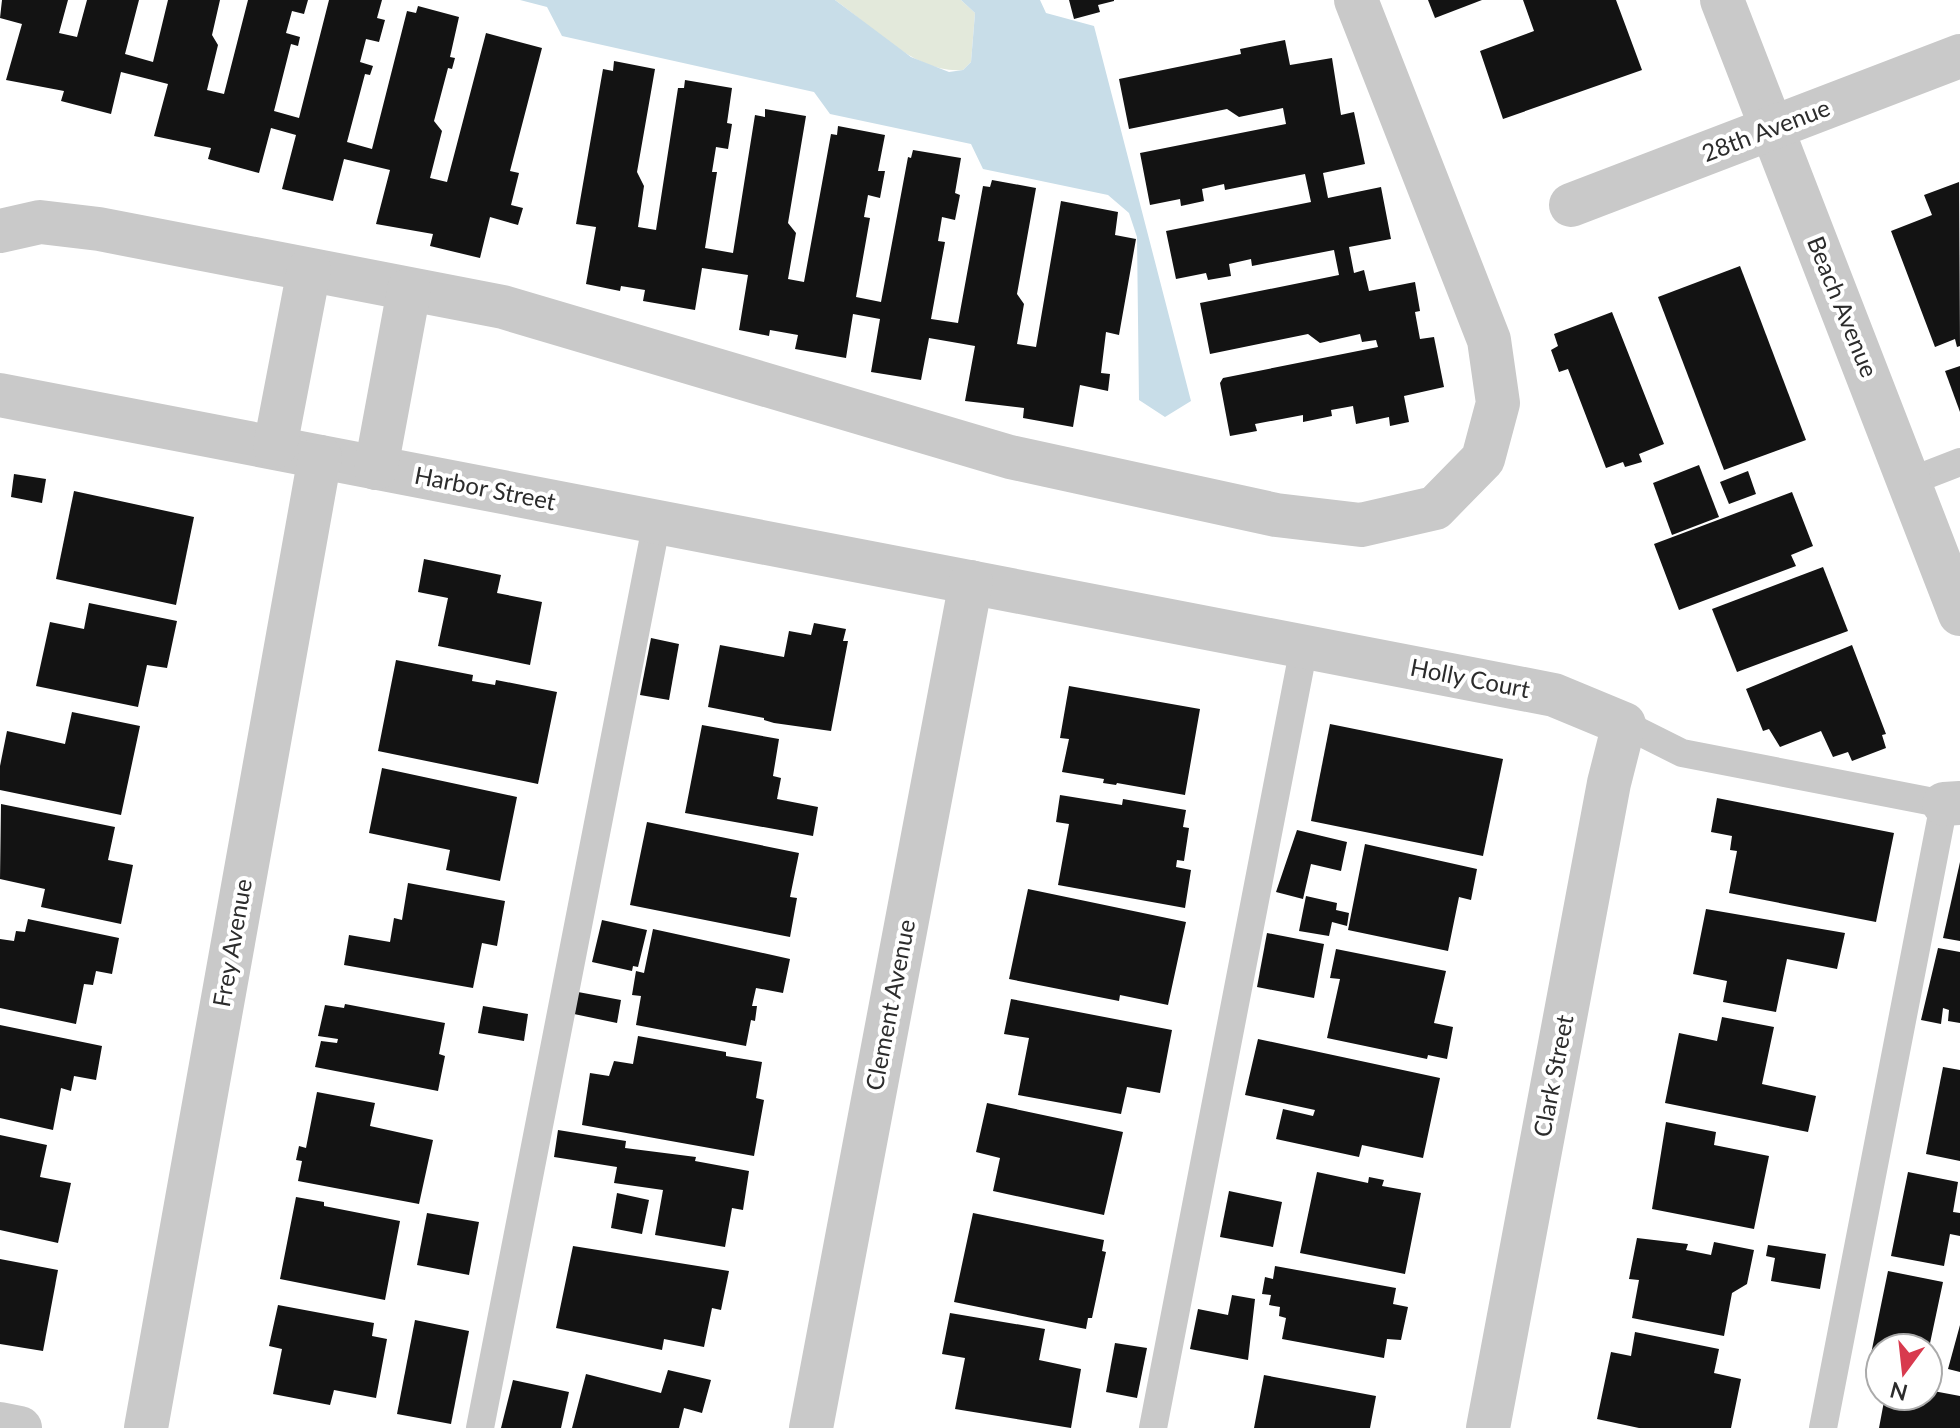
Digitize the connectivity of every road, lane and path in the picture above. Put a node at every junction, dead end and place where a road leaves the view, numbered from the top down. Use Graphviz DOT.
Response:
graph roads {
  1 [pos="1356,0"];
  2 [pos="1722,0"];
  3 [pos="1960,56"];
  4 [pos="1772,130"];
  5 [pos="1571,205"];
  6 [pos="0,231"];
  7 [pos="309,270"];
  8 [pos="409,290"];
  9 [pos="1,402"];
  10 [pos="275,447"];
  11 [pos="320,457"];
  12 [pos="1960,462"];
  13 [pos="376,468"];
  14 [pos="1911,481"];
  15 [pos="657,521"];
  16 [pos="971,582"];
  17 [pos="1960,614"];
  18 [pos="1304,647"];
  19 [pos="1624,724"];
  20 [pos="1952,804"];
  21 [pos="0,1424"];
  22 [pos="20,1428"];
  23 [pos="146,1428"];
  24 [pos="480,1428"];
  25 [pos="811,1428"];
  26 [pos="1153,1428"];
  27 [pos="1488,1428"];
  28 [pos="1823,1428"];
  1 -- 8 [label="street"];
  2 -- 4 [label="street, Beach Avenue"];
  3 -- 4 [label="street, 28th Avenue"];
  4 -- 5 [label="street, 28th Avenue"];
  4 -- 14 [label="street, Beach Avenue"];
  6 -- 7 [label="street"];
  7 -- 8 [label="street"];
  7 -- 10 [label="street"];
  8 -- 13 [label="street"];
  9 -- 10 [label="street, Harbor Street"];
  10 -- 11 [label="street, Harbor Street"];
  11 -- 13 [label="street, Harbor Street"];
  11 -- 23 [label="street, Frey Avenue"];
  12 -- 14 [label="lane"];
  13 -- 15 [label="street, Harbor Street"];
  14 -- 17 [label="street, Beach Avenue"];
  15 -- 16 [label="street, Harbor Street"];
  15 -- 24 [label="lane"];
  16 -- 18 [label="street, Holly Court"];
  16 -- 25 [label="street, Clement Avenue"];
  18 -- 19 [label="street, Holly Court"];
  18 -- 26 [label="lane"];
  19 -- 20 [label="lane, Holly Court"];
  19 -- 27 [label="street, Clark Street"];
  20 -- 28 [label="lane"];
  21 -- 22 [label="street"];
}
